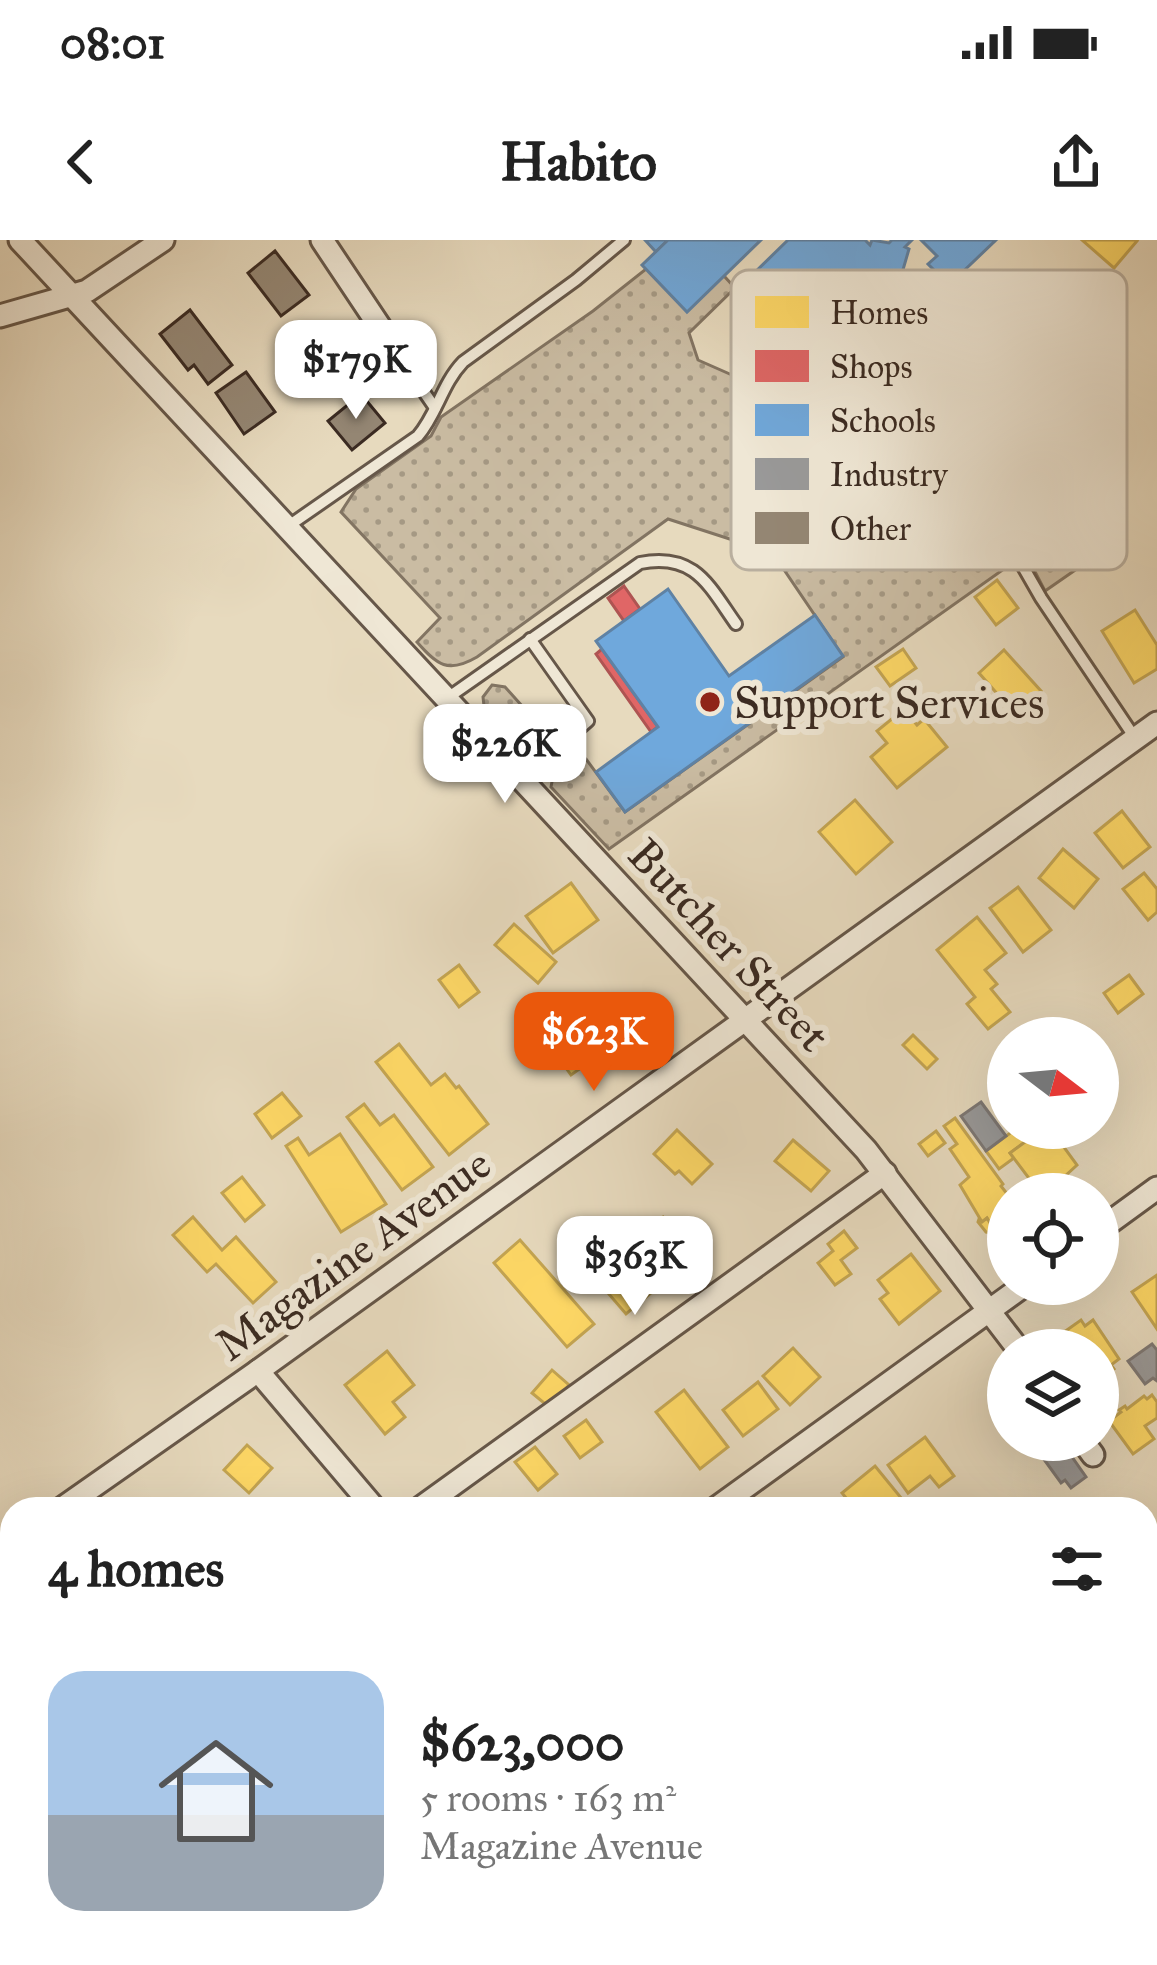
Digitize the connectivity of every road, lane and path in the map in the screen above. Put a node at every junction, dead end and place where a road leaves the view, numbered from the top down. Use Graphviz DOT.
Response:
graph roads {
  1 [pos="20,240"];
  2 [pos="163,240"];
  3 [pos="322,240"];
  4 [pos="624,240"];
  5 [pos="73,296"];
  6 [pos="0,316"];
  7 [pos="402,360"];
  8 [pos="435,408"];
  9 [pos="287,526"];
  10 [pos="1025,570"];
  11 [pos="736,624"];
  12 [pos="530,639"];
  13 [pos="445,700"];
  14 [pos="1157,723"];
  15 [pos="1135,738"];
  16 [pos="520,780"];
  17 [pos="746,1019"];
  18 [pos="885,1173"];
  19 [pos="1157,1188"];
  20 [pos="1119,1216"];
  21 [pos="998,1305"];
  22 [pos="991,1310"];
  23 [pos="1004,1329"];
  24 [pos="258,1371"];
  25 [pos="78,1497"];
  26 [pos="365,1497"];
  27 [pos="436,1497"];
  28 [pos="732,1497"];
  1 -- 5 [label="street, Butcher Street"];
  2 -- 5 [label="street"];
  3 -- 7 [label="street"];
  4 -- 8 [label="lane"];
  5 -- 6 [label="street"];
  5 -- 9 [label="street, Butcher Street"];
  7 -- 8 [label="lane"];
  8 -- 9 [label="lane"];
  9 -- 13 [label="street, Butcher Street"];
  10 -- 15 [label="lane"];
  11 -- 12 [label="lane"];
  12 -- 13 [label="lane"];
  12 -- 16 [label="lane"];
  13 -- 16 [label="street, Butcher Street"];
  14 -- 15 [label="street, Magazine Avenue"];
  15 -- 17 [label="street, Magazine Avenue"];
  16 -- 17 [label="street, Butcher Street"];
  17 -- 18 [label="street, Butcher Street"];
  17 -- 24 [label="street, Magazine Avenue"];
  18 -- 22 [label="street, Butcher Street"];
  18 -- 27 [label="street"];
  19 -- 20 [label="street"];
  21 -- 22 [label="street"];
  22 -- 23 [label="street, Butcher Street"];
  22 -- 28 [label="street"];
  24 -- 25 [label="street, Magazine Avenue"];
  24 -- 26 [label="street"];
}
